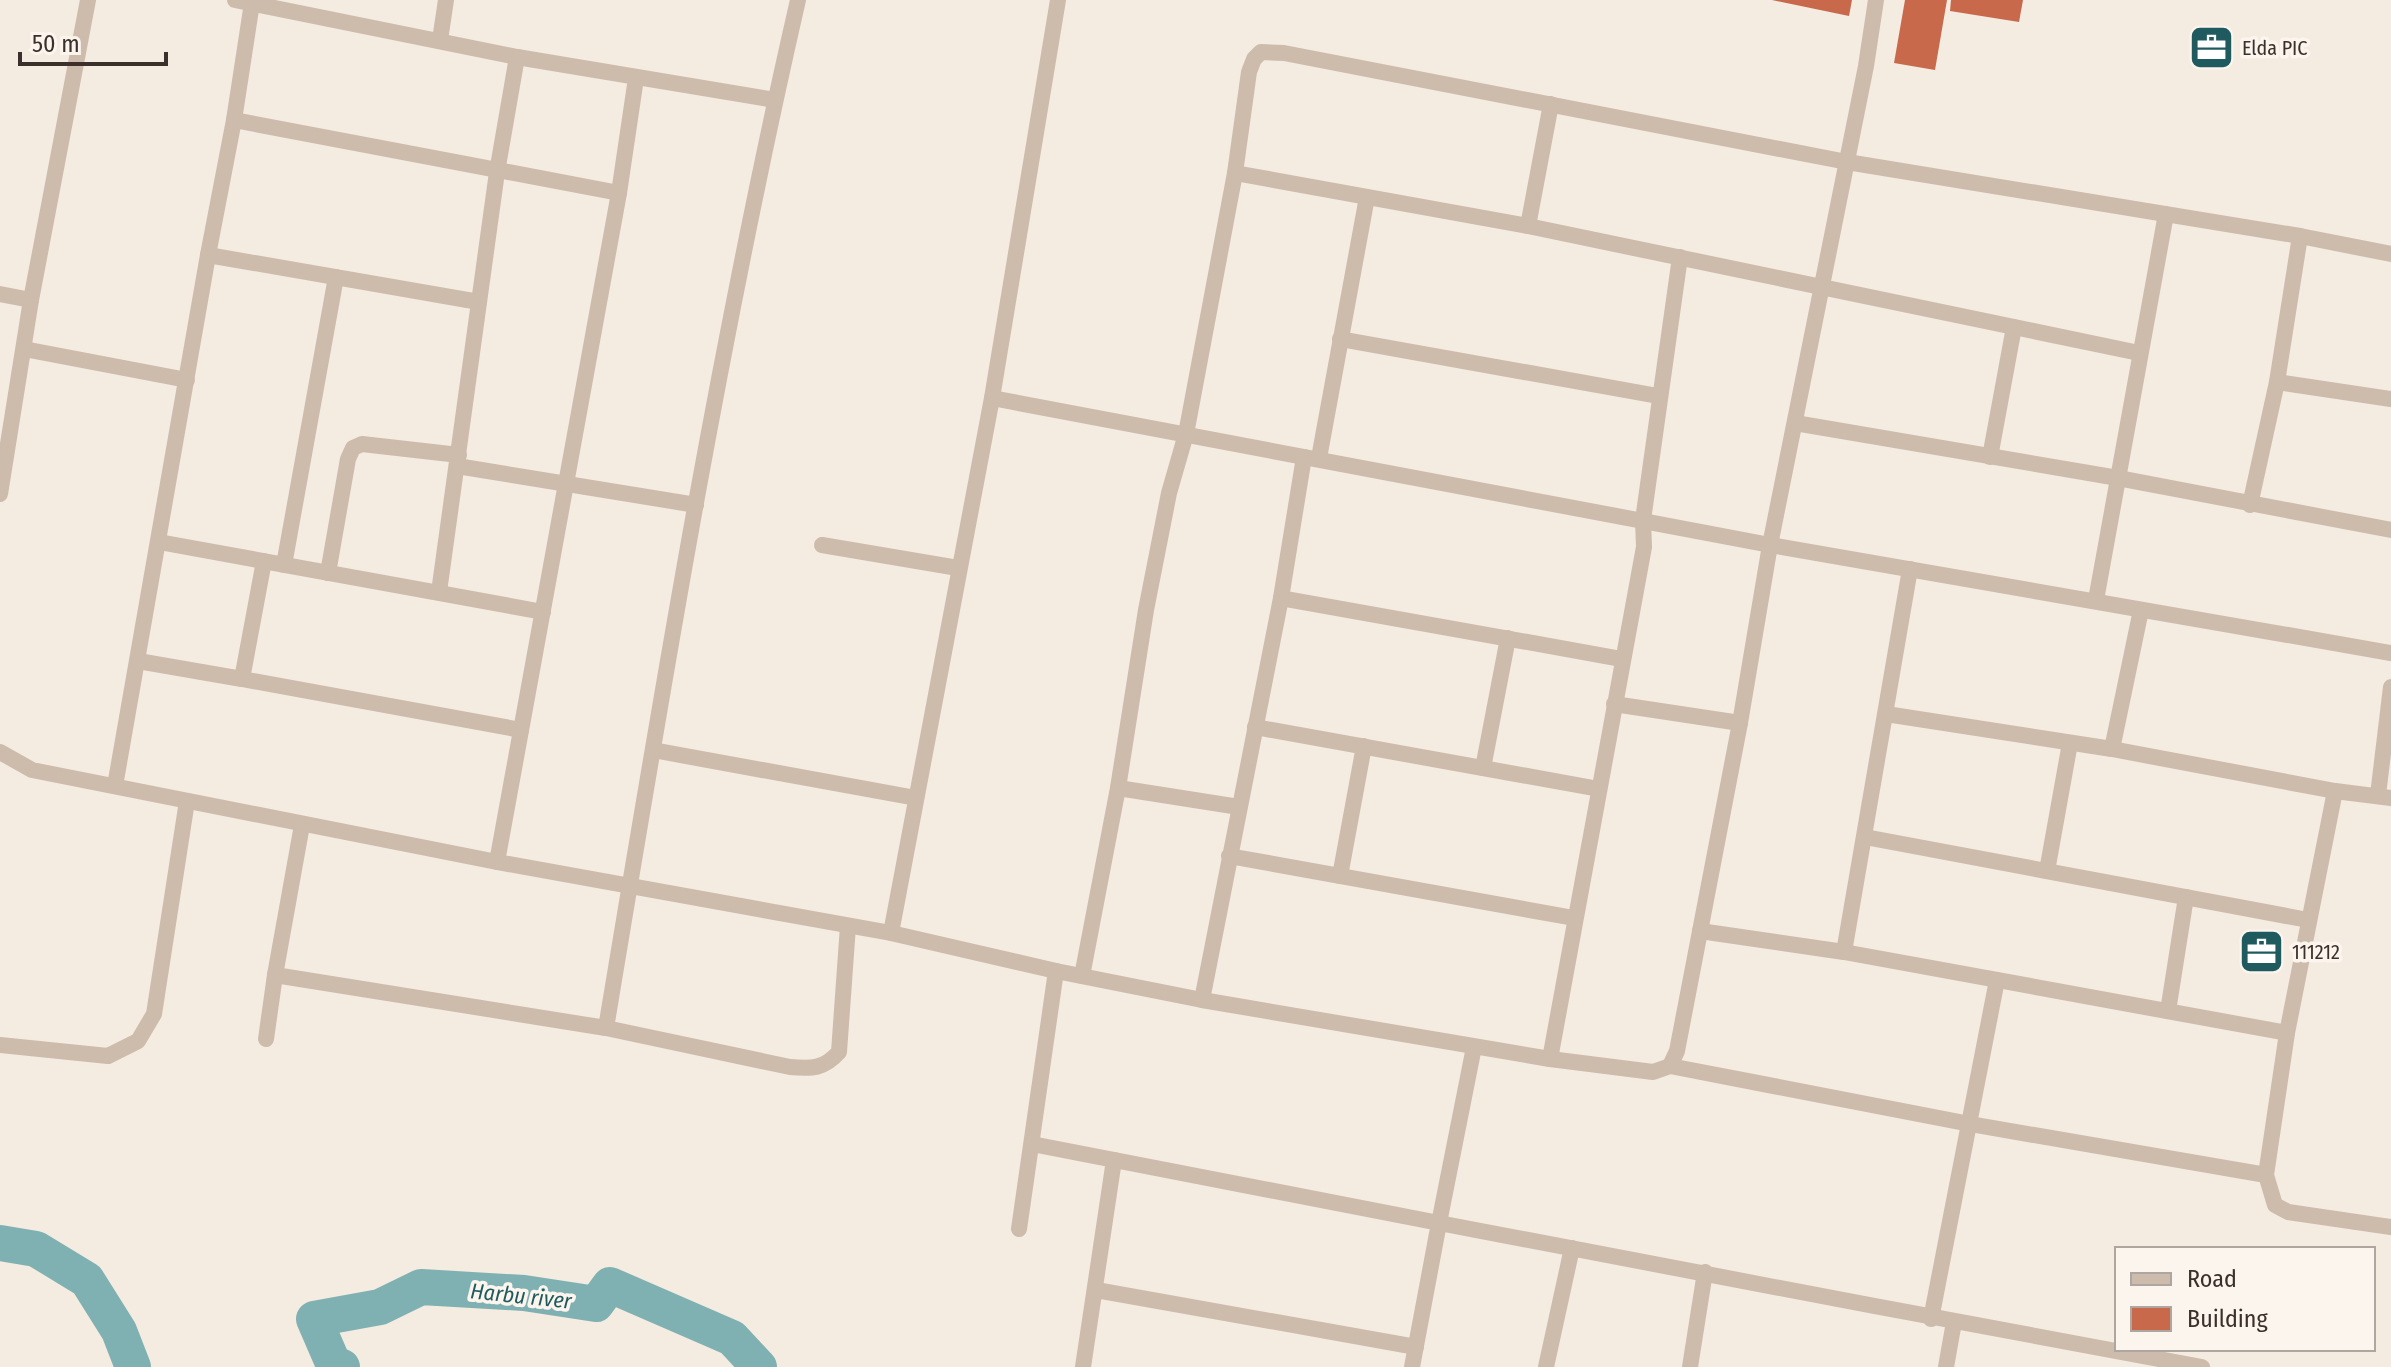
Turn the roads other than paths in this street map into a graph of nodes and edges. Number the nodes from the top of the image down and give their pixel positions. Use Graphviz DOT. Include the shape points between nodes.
graph roads {
  1 [pos="88,0"];
  2 [pos="446,0"];
  3 [pos="798,0"];
  4 [pos="1058,0"];
  5 [pos="1876,0"];
  6 [pos="243,2"];
  7 [pos="440,40"];
  8 [pos="517,57"];
  9 [pos="636,78"];
  10 [pos="775,100"];
  11 [pos="1551,104"];
  12 [pos="234,120"];
  13 [pos="1847,162"];
  14 [pos="497,172"];
  15 [pos="1235,173"];
  16 [pos="619,193"];
  17 [pos="1367,197"];
  18 [pos="2166,214"];
  19 [pos="1528,226"];
  20 [pos="2300,236"];
  21 [pos="2391,254"];
  22 [pos="208,255"];
  23 [pos="1680,257"];
  24 [pos="336,277"];
  25 [pos="1822,286"];
  26 [pos="0,294"];
  27 [pos="31,300"];
  28 [pos="479,302"];
  29 [pos="2014,327"];
  30 [pos="1340,339"];
  31 [pos="24,349"];
  32 [pos="2139,353"];
  33 [pos="187,380"];
  34 [pos="2277,382"];
  35 [pos="1658,396"];
  36 [pos="992,398"];
  37 [pos="2391,399"];
  38 [pos="1795,423"];
  39 [pos="1186,434"];
  40 [pos="1990,457"];
  41 [pos="1312,458"];
  42 [pos="458,460"];
  43 [pos="2118,478"];
  44 [pos="568,486"];
  45 [pos="0,494"];
  46 [pos="696,505"];
  47 [pos="2250,505"];
  48 [pos="1643,520"];
  49 [pos="2391,530"];
  50 [pos="159,542"];
  51 [pos="822,545"];
  52 [pos="1770,545"];
  53 [pos="264,561"];
  54 [pos="284,565"];
  55 [pos="958,568"];
  56 [pos="1910,569"];
  57 [pos="328,573"];
  58 [pos="439,592"];
  59 [pos="1281,598"];
  60 [pos="2096,600"];
  61 [pos="2141,610"];
  62 [pos="543,612"];
  63 [pos="1508,638"];
  64 [pos="2391,653"];
  65 [pos="1622,659"];
  66 [pos="138,661"];
  67 [pos="242,679"];
  68 [pos="2391,687"];
  69 [pos="1614,704"];
  70 [pos="1886,714"];
  71 [pos="1740,723"];
  72 [pos="1255,727"];
  73 [pos="521,730"];
  74 [pos="2070,743"];
  75 [pos="1364,746"];
  76 [pos="2112,749"];
  77 [pos="653,750"];
  78 [pos="0,752"];
  79 [pos="1483,768"];
  80 [pos="115,786"];
  81 [pos="1118,788"];
  82 [pos="1599,789"];
  83 [pos="2335,791"];
  84 [pos="2384,797"];
  85 [pos="916,798"];
  86 [pos="187,801"];
  87 [pos="1239,807"];
  88 [pos="302,825"];
  89 [pos="1865,837"];
  90 [pos="1229,856"];
  91 [pos="497,862"];
  92 [pos="2047,871"];
  93 [pos="1340,876"];
  94 [pos="630,886"];
  95 [pos="2186,897"];
  96 [pos="1574,918"];
  97 [pos="2308,920"];
  98 [pos="848,926"];
  99 [pos="1700,931"];
  100 [pos="891,933"];
  101 [pos="1844,952"];
  102 [pos="1056,971"];
  103 [pos="275,975"];
  104 [pos="1082,976"];
  105 [pos="1997,980"];
  106 [pos="1202,1000"];
  107 [pos="2168,1011"];
  108 [pos="606,1028"];
  109 [pos="2287,1033"];
  110 [pos="266,1039"];
  111 [pos="0,1045"];
  112 [pos="1474,1047"];
  113 [pos="1550,1059"];
  114 [pos="1670,1066"];
  115 [pos="1970,1124"];
  116 [pos="1032,1144"];
  117 [pos="1114,1160"];
  118 [pos="2266,1175"];
  119 [pos="1439,1223"];
  120 [pos="2391,1227"];
  121 [pos="1019,1229"];
  122 [pos="1572,1248"];
  123 [pos="1705,1272"];
  124 [pos="1096,1290"];
  125 [pos="1931,1319"];
  126 [pos="1954,1322"];
  127 [pos="1416,1347"];
  128 [pos="2125,1360"];
  129 [pos="1083,1367"];
  130 [pos="1412,1367"];
  131 [pos="1546,1367"];
  132 [pos="1690,1367"];
  133 [pos="1946,1367"];
  134 [pos="2202,1367"];
  1 -- 27 [label="street"];
  2 -- 7 [label="street"];
  3 -- 10 [label="street"];
  4 -- 36 [label="street"];
  5 -- 13 [label="street"];
  6 -- 7 [label="street"];
  6 -- 12 [label="street"];
  7 -- 8 [label="street"];
  8 -- 9 [label="street"];
  8 -- 14 [label="street"];
  9 -- 10 [label="street"];
  9 -- 16 [label="street"];
  10 -- 46 [label="street"];
  11 -- 13 [label="street"];
  11 -- 15 [label="street" via="1261,52 1249,72"];
  11 -- 19 [label="street"];
  12 -- 14 [label="street"];
  12 -- 22 [label="street"];
  13 -- 18 [label="street"];
  13 -- 25 [label="street"];
  14 -- 16 [label="street"];
  14 -- 28 [label="street"];
  15 -- 17 [label="street"];
  15 -- 39 [label="street"];
  16 -- 44 [label="street"];
  17 -- 19 [label="street"];
  17 -- 30 [label="street"];
  18 -- 20 [label="street"];
  18 -- 32 [label="street"];
  19 -- 23 [label="street"];
  20 -- 21 [label="street"];
  20 -- 34 [label="street"];
  22 -- 24 [label="street"];
  22 -- 33 [label="street"];
  23 -- 25 [label="street"];
  23 -- 35 [label="street"];
  24 -- 28 [label="street"];
  24 -- 54 [label="street"];
  25 -- 29 [label="street"];
  25 -- 38 [label="street"];
  26 -- 27 [label="street"];
  27 -- 31 [label="street"];
  28 -- 42 [label="street"];
  29 -- 32 [label="street"];
  29 -- 40 [label="street"];
  30 -- 35 [label="street"];
  30 -- 41 [label="street"];
  31 -- 33 [label="street"];
  31 -- 45 [label="street"];
  32 -- 43 [label="street"];
  33 -- 50 [label="street"];
  34 -- 37 [label="street"];
  34 -- 47 [label="street"];
  35 -- 48 [label="street"];
  36 -- 39 [label="street"];
  36 -- 55 [label="street"];
  38 -- 40 [label="street"];
  38 -- 52 [label="street"];
  39 -- 41 [label="street"];
  39 -- 81 [label="street" via="1146,610"];
  40 -- 43 [label="street"];
  41 -- 48 [label="street"];
  41 -- 59 [label="street"];
  42 -- 44 [label="street"];
  42 -- 57 [label="street" via="362,444 353,448"];
  42 -- 58 [label="street"];
  43 -- 47 [label="street"];
  43 -- 60 [label="street"];
  44 -- 46 [label="street"];
  44 -- 62 [label="street"];
  46 -- 77 [label="street"];
  47 -- 49 [label="street"];
  48 -- 52 [label="street"];
  48 -- 65 [label="street" via="1644,547"];
  50 -- 53 [label="street"];
  50 -- 66 [label="street"];
  51 -- 55 [label="street"];
  52 -- 56 [label="street"];
  52 -- 71 [label="street"];
  53 -- 54 [label="street"];
  53 -- 67 [label="street"];
  54 -- 57 [label="street"];
  55 -- 85 [label="street"];
  56 -- 60 [label="street"];
  56 -- 70 [label="street"];
  57 -- 58 [label="street"];
  58 -- 62 [label="street"];
  59 -- 63 [label="street"];
  59 -- 72 [label="street"];
  60 -- 61 [label="street"];
  61 -- 64 [label="street"];
  61 -- 76 [label="street"];
  62 -- 73 [label="street"];
  63 -- 65 [label="street"];
  63 -- 79 [label="street"];
  65 -- 69 [label="street"];
  66 -- 67 [label="street"];
  66 -- 80 [label="street"];
  67 -- 73 [label="street"];
  68 -- 84 [label="street"];
  69 -- 71 [label="street"];
  69 -- 82 [label="street"];
  70 -- 74 [label="street"];
  70 -- 89 [label="street"];
  71 -- 99 [label="street"];
  72 -- 75 [label="street"];
  72 -- 87 [label="street"];
  73 -- 91 [label="street"];
  74 -- 76 [label="street"];
  74 -- 92 [label="street"];
  75 -- 79 [label="street"];
  75 -- 93 [label="street"];
  76 -- 83 [label="street"];
  77 -- 85 [label="street"];
  77 -- 94 [label="street"];
  78 -- 80 [label="street" via="32,770"];
  79 -- 82 [label="street"];
  80 -- 86 [label="street"];
  81 -- 87 [label="street"];
  81 -- 104 [label="street"];
  82 -- 96 [label="street"];
  83 -- 84 [label="street"];
  83 -- 97 [label="street"];
  85 -- 100 [label="street"];
  86 -- 88 [label="street"];
  86 -- 111 [label="street" via="154,1014 138,1041 108,1056"];
  87 -- 90 [label="street"];
  88 -- 91 [label="street"];
  88 -- 103 [label="street"];
  89 -- 92 [label="street"];
  89 -- 101 [label="street"];
  90 -- 93 [label="street"];
  90 -- 106 [label="street"];
  91 -- 94 [label="street"];
  92 -- 95 [label="street"];
  93 -- 96 [label="street"];
  94 -- 98 [label="street"];
  94 -- 108 [label="street"];
  95 -- 97 [label="street"];
  95 -- 107 [label="street"];
  96 -- 113 [label="street"];
  97 -- 109 [label="street"];
  98 -- 100 [label="street"];
  98 -- 108 [label="street" via="839,1052 828,1065 790,1067"];
  99 -- 101 [label="street"];
  99 -- 114 [label="street"];
  100 -- 102 [label="street"];
  101 -- 105 [label="street"];
  102 -- 104 [label="street"];
  102 -- 116 [label="street"];
  103 -- 108 [label="street"];
  103 -- 110 [label="street"];
  104 -- 106 [label="street"];
  105 -- 107 [label="street"];
  105 -- 115 [label="street"];
  106 -- 112 [label="street"];
  107 -- 109 [label="street"];
  109 -- 118 [label="street"];
  112 -- 113 [label="street"];
  112 -- 119 [label="street"];
  113 -- 114 [label="street" via="1653,1072"];
  114 -- 115 [label="street"];
  115 -- 118 [label="street"];
  115 -- 125 [label="street"];
  116 -- 117 [label="street"];
  116 -- 121 [label="street"];
  117 -- 119 [label="street"];
  117 -- 124 [label="street"];
  118 -- 120 [label="street" via="2275,1205 2288,1212"];
  119 -- 122 [label="street"];
  119 -- 127 [label="street"];
  122 -- 123 [label="street"];
  122 -- 131 [label="street"];
  123 -- 125 [label="street"];
  123 -- 132 [label="street"];
  124 -- 127 [label="street"];
  124 -- 129 [label="street"];
  125 -- 126 [label="street"];
  126 -- 128 [label="street"];
  126 -- 133 [label="street"];
  127 -- 130 [label="street"];
  128 -- 134 [label="street"];
}
